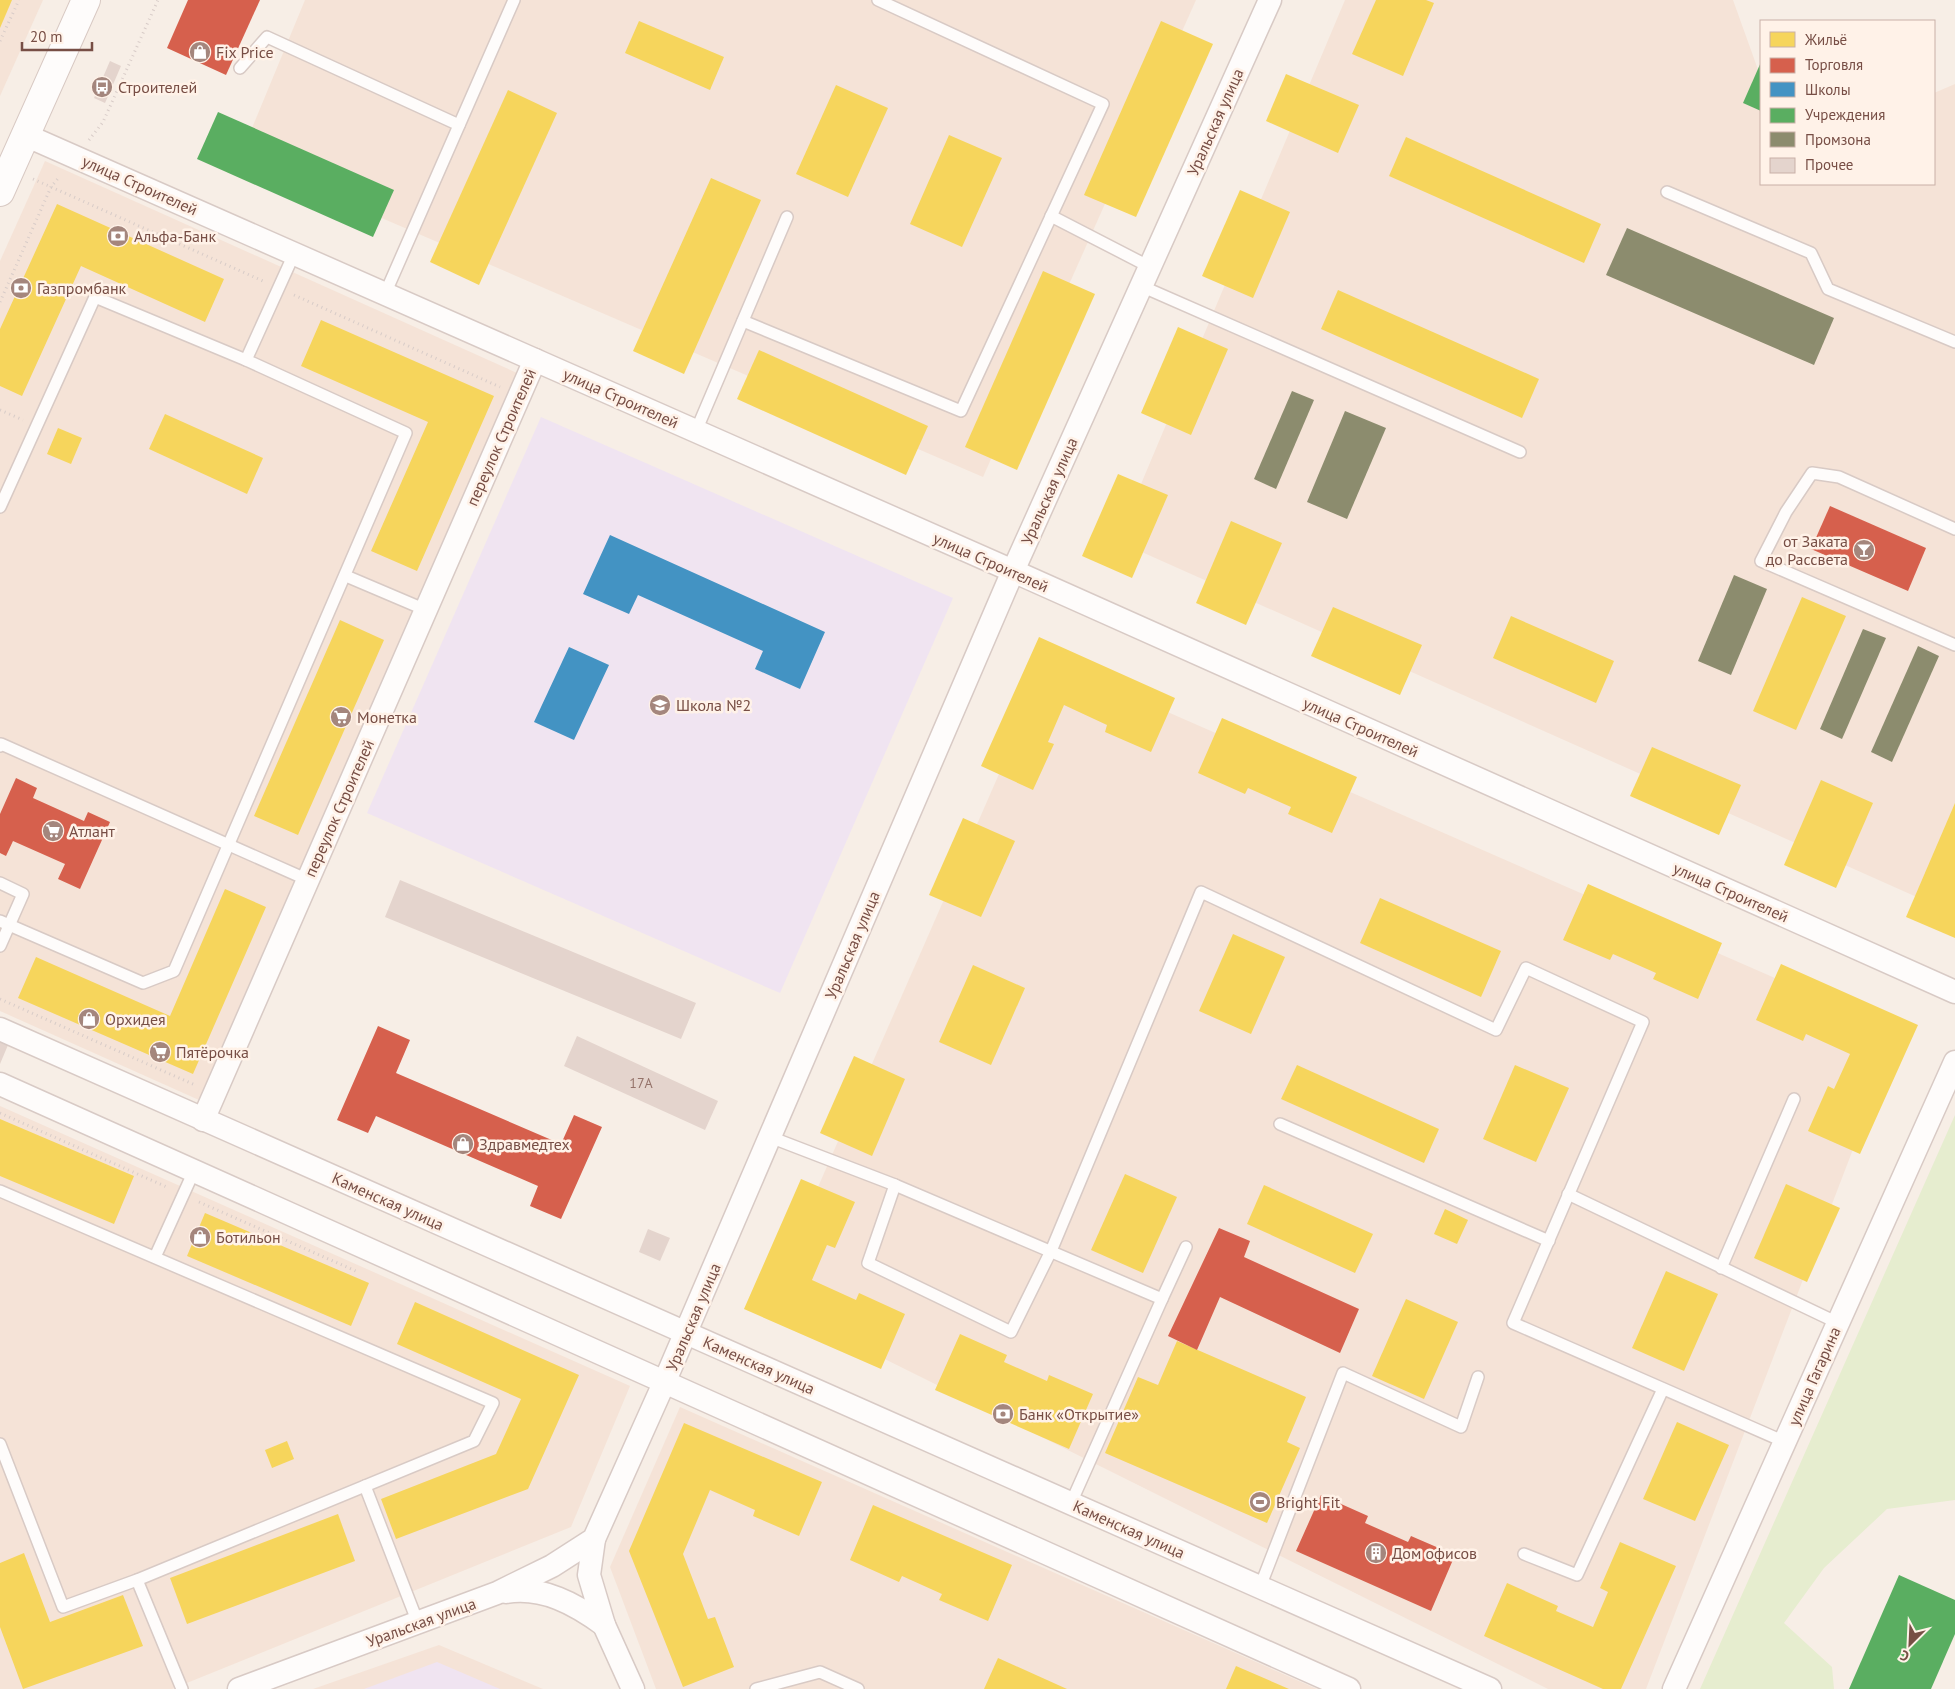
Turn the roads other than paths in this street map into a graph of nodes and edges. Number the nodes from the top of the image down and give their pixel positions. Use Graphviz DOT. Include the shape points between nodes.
graph roads {
  1 [pos="86,0"];
  2 [pos="514,0"];
  3 [pos="878,0"];
  4 [pos="1270,0"];
  5 [pos="240,68"];
  6 [pos="460,125"];
  7 [pos="25,135"];
  8 [pos="0,192"];
  9 [pos="1667,192"];
  10 [pos="1051,216"];
  11 [pos="787,217"];
  12 [pos="294,254"];
  13 [pos="1146,277"];
  14 [pos="385,294"];
  15 [pos="743,321"];
  16 [pos="1955,342"];
  17 [pos="246,360"];
  18 [pos="535,360"];
  19 [pos="696,431"];
  20 [pos="1520,452"];
  21 [pos="0,507"];
  22 [pos="1955,529"];
  23 [pos="1013,571"];
  24 [pos="346,576"];
  25 [pos="426,610"];
  26 [pos="1955,645"];
  27 [pos="0,746"];
  28 [pos="229,845"];
  29 [pos="308,880"];
  30 [pos="0,883"];
  31 [pos="5,923"];
  32 [pos="0,946"];
  33 [pos="1955,992"];
  34 [pos="0,1029"];
  35 [pos="1955,1062"];
  36 [pos="0,1084"];
  37 [pos="1794,1099"];
  38 [pos="204,1120"];
  39 [pos="1280,1124"];
  40 [pos="770,1137"];
  41 [pos="194,1171"];
  42 [pos="895,1185"];
  43 [pos="0,1191"];
  44 [pos="1568,1194"];
  45 [pos="1549,1241"];
  46 [pos="1186,1247"];
  47 [pos="1051,1251"];
  48 [pos="155,1257"];
  49 [pos="1721,1268"];
  50 [pos="1162,1299"];
  51 [pos="1838,1323"];
  52 [pos="686,1332"];
  53 [pos="1478,1377"];
  54 [pos="664,1383"];
  55 [pos="1663,1389"];
  56 [pos="1785,1442"];
  57 [pos="0,1444"];
  58 [pos="365,1486"];
  59 [pos="1071,1503"];
  60 [pos="594,1539"];
  61 [pos="1524,1554"];
  62 [pos="137,1580"];
  63 [pos="1260,1587"];
  64 [pos="497,1594"];
  65 [pos="418,1623"];
  66 [pos="604,1625"];
  67 [pos="182,1689"];
  68 [pos="239,1689"];
  69 [pos="633,1689"];
  70 [pos="756,1689"];
  71 [pos="858,1689"];
  72 [pos="1350,1689"];
  73 [pos="1490,1689"];
  74 [pos="1674,1689"];
  1 -- 7 [label="main road"];
  2 -- 6 [label="lane"];
  3 -- 10 [label="lane" via="1103,104"];
  4 -- 13 [label="street, Уральская улица"];
  5 -- 6 [label="lane" via="267,37"];
  6 -- 14 [label="lane"];
  7 -- 8 [label="main road"];
  7 -- 12 [label="street, улица Строителей"];
  9 -- 16 [label="lane" via="1811,252 1828,289"];
  10 -- 13 [label="lane"];
  10 -- 15 [label="lane" via="961,411"];
  11 -- 15 [label="lane"];
  12 -- 14 [label="street, улица Строителей"];
  12 -- 17 [label="lane"];
  13 -- 20 [label="lane"];
  13 -- 23 [label="street, Уральская улица"];
  14 -- 18 [label="street, улица Строителей"];
  15 -- 19 [label="lane"];
  17 -- 21 [label="lane" via="95,297"];
  17 -- 24 [label="lane" via="406,433"];
  18 -- 19 [label="street, улица Строителей"];
  18 -- 25 [label="street, переулок Строителей"];
  19 -- 23 [label="street, улица Строителей"];
  22 -- 26 [label="lane" via="1839,477 1812,473 1786,512 1761,561"];
  23 -- 33 [label="street, улица Строителей"];
  23 -- 40 [label="street, Уральская улица"];
  24 -- 25 [label="lane"];
  24 -- 28 [label="lane"];
  25 -- 29 [label="street, переулок Строителей"];
  27 -- 28 [label="lane"];
  28 -- 29 [label="lane"];
  28 -- 31 [label="lane" via="174,971 143,983"];
  29 -- 38 [label="street, переулок Строителей"];
  30 -- 31 [label="lane" via="23,894"];
  31 -- 32 [label="lane"];
  34 -- 38 [label="street, Каменская улица"];
  35 -- 51 [label="street, улица Гагарина"];
  36 -- 41 [label="street"];
  37 -- 49 [label="lane"];
  38 -- 52 [label="street, Каменская улица"];
  39 -- 45 [label="lane"];
  40 -- 42 [label="lane"];
  40 -- 52 [label="street, Уральская улица"];
  41 -- 48 [label="lane"];
  41 -- 54 [label="street"];
  42 -- 47 [label="lane"];
  42 -- 47 [label="lane" via="868,1263 1011,1332"];
  43 -- 48 [label="lane"];
  44 -- 45 [label="lane"];
  44 -- 47 [label="lane" via="1643,1022 1526,968 1496,1030 1201,892"];
  44 -- 49 [label="lane"];
  45 -- 55 [label="lane" via="1513,1323"];
  46 -- 50 [label="lane"];
  47 -- 50 [label="lane"];
  48 -- 58 [label="lane" via="494,1403 474,1441"];
  49 -- 51 [label="lane"];
  50 -- 59 [label="lane"];
  51 -- 56 [label="street, улица Гагарина"];
  52 -- 54 [label="street, Уральская улица"];
  52 -- 59 [label="street, Каменская улица"];
  53 -- 63 [label="lane" via="1462,1427 1343,1373"];
  54 -- 60 [label="street, Уральская улица"];
  54 -- 72 [label="street"];
  55 -- 56 [label="lane"];
  55 -- 61 [label="lane" via="1578,1575"];
  56 -- 74 [label="street, улица Гагарина"];
  57 -- 62 [label="lane" via="63,1607"];
  58 -- 62 [label="lane"];
  58 -- 65 [label="lane"];
  59 -- 63 [label="street, Каменская улица"];
  60 -- 64 [label="street, Уральская улица" via="552,1566"];
  60 -- 66 [label="street" via="589,1575"];
  62 -- 67 [label="lane"];
  63 -- 73 [label="street, Каменская улица"];
  64 -- 65 [label="street, Уральская улица"];
  64 -- 66 [label="street" via="517,1590 547,1594 582,1609"];
  65 -- 68 [label="street, Уральская улица"];
  66 -- 69 [label="street"];
  70 -- 71 [label="lane" via="820,1672"];
}
